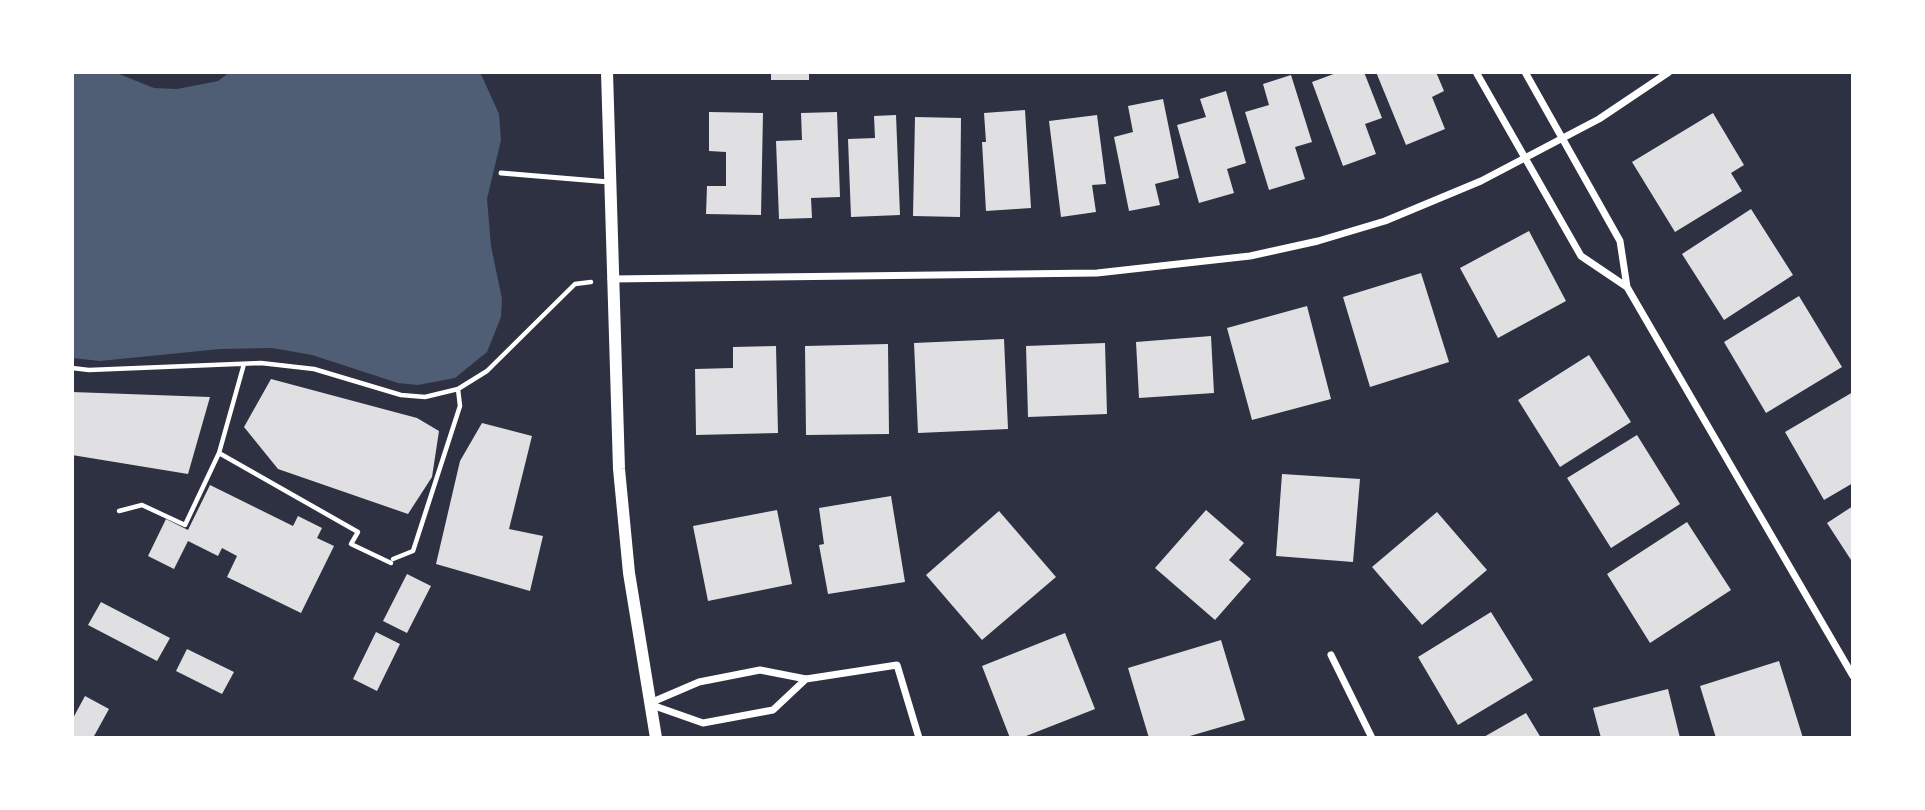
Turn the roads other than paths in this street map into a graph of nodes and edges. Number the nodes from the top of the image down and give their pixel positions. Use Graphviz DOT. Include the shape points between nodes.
graph roads {
  1 [pos="607,72"];
  2 [pos="1476,72"];
  3 [pos="1525,72"];
  4 [pos="1669,72"];
  5 [pos="1562,139"];
  6 [pos="1527,158"];
  7 [pos="500,173"];
  8 [pos="609,182"];
  9 [pos="611,279"];
  10 [pos="1627,287"];
  11 [pos="1331,655"];
  12 [pos="1853,676"];
  13 [pos="806,679"];
  14 [pos="648,704"];
  15 [pos="656,738"];
  16 [pos="919,738"];
  17 [pos="1372,738"];
  1 -- 8 [label="street"];
  2 -- 6 [label="street"];
  3 -- 5 [label="street"];
  4 -- 5 [label="street"];
  5 -- 6 [label="street"];
  5 -- 10 [label="street" via="1620,242"];
  6 -- 9 [label="street" via="1385,221 1273,251 1172,267 1097,273"];
  6 -- 10 [label="street" via="1581,256"];
  7 -- 8 [label="lane"];
  8 -- 9 [label="street"];
  9 -- 14 [label="street" via="619,470"];
  10 -- 12 [label="street"];
  11 -- 17 [label="street"];
  13 -- 14 [label="street" via="760,670 699,682"];
  13 -- 14 [label="street" via="773,710 703,723"];
  13 -- 16 [label="street" via="897,665"];
  14 -- 15 [label="street"];
}
